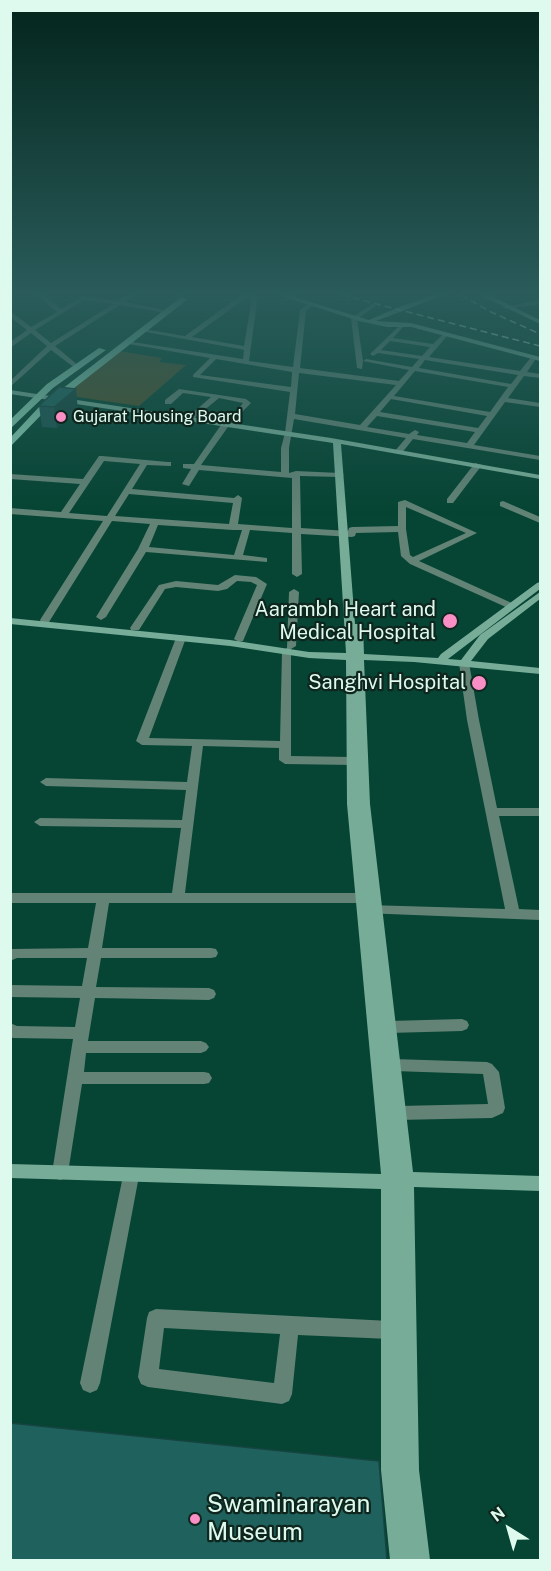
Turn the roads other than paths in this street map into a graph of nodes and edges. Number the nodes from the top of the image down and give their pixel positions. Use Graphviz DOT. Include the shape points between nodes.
graph roads {
  1 [pos="28,368"];
  2 [pos="75,368"];
  3 [pos="94,368"];
  4 [pos="203,368"];
  5 [pos="250,368"];
  6 [pos="286,368"];
  7 [pos="360,368"];
  8 [pos="403,368"];
  9 [pos="491,368"];
  10 [pos="527,368"];
  11 [pos="296,370"];
  12 [pos="413,370"];
  13 [pos="522,373"];
  14 [pos="352,375"];
  15 [pos="540,376"];
  16 [pos="238,382"];
  17 [pos="401,382"];
  18 [pos="10,385"];
  19 [pos="513,386"];
  20 [pos="294,390"];
  21 [pos="10,392"];
  22 [pos="40,396"];
  23 [pos="217,396"];
  24 [pos="388,397"];
  25 [pos="55,399"];
  26 [pos="503,399"];
  27 [pos="168,402"];
  28 [pos="437,405"];
  29 [pos="540,405"];
  30 [pos="239,413"];
  31 [pos="375,413"];
  32 [pos="492,415"];
  33 [pos="291,416"];
  34 [pos="191,419"];
  35 [pos="423,421"];
  36 [pos="226,424"];
  37 [pos="10,426"];
  38 [pos="362,428"];
  39 [pos="480,431"];
  40 [pos="289,433"];
  41 [pos="412,436"];
  42 [pos="341,442"];
  43 [pos="10,444"];
  44 [pos="469,446"];
  45 [pos="107,449"];
  46 [pos="398,452"];
  47 [pos="102,458"];
  48 [pos="540,458"];
  49 [pos="145,462"];
  50 [pos="168,464"];
  51 [pos="478,465"];
  52 [pos="186,466"];
  53 [pos="196,467"];
  54 [pos="252,472"];
  55 [pos="285,475"];
  56 [pos="340,475"];
  57 [pos="10,476"];
  58 [pos="296,476"];
  59 [pos="540,477"];
  60 [pos="247,481"];
  61 [pos="87,482"];
  62 [pos="186,484"];
  63 [pos="126,491"];
  64 [pos="450,501"];
  65 [pos="503,504"];
  66 [pos="10,511"];
  67 [pos="63,515"];
  68 [pos="109,518"];
  69 [pos="540,520"];
  70 [pos="155,522"];
  71 [pos="232,527"];
  72 [pos="402,530"];
  73 [pos="246,531"];
  74 [pos="298,531"];
  75 [pos="350,532"];
  76 [pos="143,549"];
  77 [pos="238,557"];
  78 [pos="264,560"];
  79 [pos="412,561"];
  80 [pos="297,574"];
  81 [pos="540,585"];
  82 [pos="294,592"];
  83 [pos="540,595"];
  84 [pos="511,606"];
  85 [pos="10,615"];
  86 [pos="101,617"];
  87 [pos="45,620"];
  88 [pos="10,621"];
  89 [pos="135,628"];
  90 [pos="181,638"];
  91 [pos="239,639"];
  92 [pos="289,649"];
  93 [pos="355,654"];
  94 [pos="444,659"];
  95 [pos="465,661"];
  96 [pos="540,666"];
  97 [pos="540,671"];
  98 [pos="198,744"];
  99 [pos="286,745"];
  100 [pos="352,761"];
  101 [pos="46,782"];
  102 [pos="193,786"];
  103 [pos="540,812"];
  104 [pos="493,813"];
  105 [pos="40,822"];
  106 [pos="188,824"];
  107 [pos="10,898"];
  108 [pos="103,898"];
  109 [pos="178,899"];
  110 [pos="369,904"];
  111 [pos="513,914"];
  112 [pos="540,915"];
  113 [pos="93,952"];
  114 [pos="211,953"];
  115 [pos="10,956"];
  116 [pos="10,991"];
  117 [pos="87,993"];
  118 [pos="209,994"];
  119 [pos="462,1025"];
  120 [pos="389,1027"];
  121 [pos="10,1029"];
  122 [pos="80,1040"];
  123 [pos="201,1047"];
  124 [pos="393,1065"];
  125 [pos="74,1078"];
  126 [pos="204,1078"];
  127 [pos="398,1113"];
  128 [pos="10,1171"];
  129 [pos="60,1173"];
  130 [pos="130,1176"];
  131 [pos="397,1181"];
  132 [pos="540,1183"];
  133 [pos="290,1325"];
  134 [pos="390,1330"];
  135 [pos="90,1383"];
  136 [pos="401,1560"];
  137 [pos="420,1560"];
  1 -- 18 [label="street"];
  2 -- 22 [label="main road"];
  3 -- 25 [label="main road"];
  4 -- 16 [label="street" via="195,376"];
  5 -- 16 [label="street"];
  6 -- 11 [label="street"];
  7 -- 14 [label="street"];
  8 -- 12 [label="street"];
  9 -- 13 [label="street"];
  10 -- 13 [label="street"];
  11 -- 14 [label="street"];
  11 -- 20 [label="street"];
  12 -- 17 [label="street"];
  12 -- 19 [label="street"];
  13 -- 15 [label="street"];
  13 -- 19 [label="street"];
  14 -- 17 [label="street"];
  16 -- 20 [label="street"];
  17 -- 24 [label="street"];
  19 -- 26 [label="street"];
  20 -- 33 [label="street"];
  21 -- 22 [label="street"];
  22 -- 25 [label="street"];
  22 -- 37 [label="main road"];
  23 -- 27 [label="street" via="182,391"];
  23 -- 30 [label="street" via="247,403"];
  23 -- 34 [label="street"];
  24 -- 28 [label="street"];
  24 -- 31 [label="street"];
  25 -- 34 [label="street"];
  25 -- 43 [label="main road"];
  26 -- 29 [label="street"];
  26 -- 32 [label="street"];
  28 -- 32 [label="street"];
  28 -- 35 [label="street"];
  31 -- 35 [label="street"];
  31 -- 38 [label="street"];
  32 -- 39 [label="street"];
  33 -- 38 [label="street"];
  33 -- 40 [label="street"];
  34 -- 36 [label="street"];
  35 -- 39 [label="street"];
  35 -- 41 [label="street"];
  36 -- 40 [label="street"];
  36 -- 53 [label="street"];
  38 -- 41 [label="street"];
  39 -- 44 [label="street"];
  40 -- 42 [label="street"];
  40 -- 55 [label="street"];
  41 -- 44 [label="street"];
  41 -- 46 [label="street"];
  42 -- 46 [label="street"];
  42 -- 56 [label="street"];
  42 -- 75 [label="street"];
  44 -- 48 [label="street"];
  45 -- 47 [label="street"];
  46 -- 51 [label="street"];
  47 -- 49 [label="street"];
  47 -- 61 [label="street"];
  49 -- 50 [label="street"];
  49 -- 63 [label="street"];
  51 -- 59 [label="street"];
  51 -- 64 [label="street"];
  52 -- 53 [label="street"];
  53 -- 54 [label="street"];
  53 -- 62 [label="street"];
  54 -- 55 [label="street"];
  54 -- 60 [label="street"];
  55 -- 58 [label="street"];
  56 -- 58 [label="street"];
  56 -- 75 [label="street"];
  57 -- 61 [label="street"];
  58 -- 74 [label="street"];
  61 -- 67 [label="street"];
  63 -- 68 [label="street"];
  63 -- 71 [label="street" via="237,500"];
  65 -- 69 [label="street"];
  66 -- 67 [label="street"];
  67 -- 68 [label="street"];
  68 -- 70 [label="street"];
  68 -- 87 [label="street"];
  70 -- 71 [label="street"];
  70 -- 76 [label="street"];
  71 -- 74 [label="street"];
  72 -- 75 [label="street"];
  72 -- 79 [label="street" via="406,556"];
  72 -- 79 [label="street" via="402,502 473,533"];
  73 -- 77 [label="street"];
  74 -- 75 [label="street"];
  74 -- 80 [label="street"];
  75 -- 93 [label="street"];
  76 -- 77 [label="street"];
  76 -- 86 [label="street"];
  77 -- 78 [label="street"];
  79 -- 84 [label="street"];
  81 -- 84 [label="street"];
  82 -- 92 [label="street"];
  83 -- 95 [label="street" via="484,637"];
  84 -- 94 [label="street"];
  85 -- 87 [label="street"];
  87 -- 89 [label="street"];
  88 -- 90 [label="street"];
  89 -- 91 [label="street"];
  89 -- 91 [label="street" via="162,587 176,584 218,588 235,578 253,579 262,584"];
  90 -- 92 [label="street"];
  90 -- 98 [label="street" via="142,741"];
  91 -- 92 [label="street"];
  92 -- 93 [label="street"];
  92 -- 99 [label="street"];
  93 -- 94 [label="street"];
  93 -- 100 [label="street"];
  93 -- 110 [label="street"];
  94 -- 95 [label="street"];
  95 -- 96 [label="street"];
  95 -- 97 [label="street"];
  95 -- 104 [label="street" via="472,720"];
  98 -- 99 [label="street"];
  98 -- 102 [label="street"];
  99 -- 100 [label="street" via="285,760"];
  100 -- 110 [label="street" via="353,804"];
  101 -- 102 [label="street"];
  102 -- 106 [label="street"];
  103 -- 104 [label="street"];
  104 -- 111 [label="street"];
  105 -- 106 [label="street"];
  106 -- 109 [label="street"];
  107 -- 108 [label="street"];
  108 -- 109 [label="street"];
  108 -- 113 [label="street"];
  109 -- 110 [label="street"];
  110 -- 111 [label="street"];
  110 -- 120 [label="street"];
  110 -- 131 [label="street"];
  111 -- 112 [label="street"];
  113 -- 114 [label="street"];
  113 -- 115 [label="street"];
  113 -- 117 [label="street"];
  116 -- 117 [label="street"];
  117 -- 118 [label="street"];
  117 -- 122 [label="street"];
  119 -- 120 [label="street"];
  120 -- 124 [label="street"];
  121 -- 122 [label="street"];
  122 -- 123 [label="street"];
  122 -- 125 [label="street"];
  124 -- 127 [label="street"];
  124 -- 127 [label="street" via="487,1068 497,1107 480,1112"];
  125 -- 126 [label="street"];
  125 -- 129 [label="street"];
  127 -- 131 [label="street"];
  128 -- 129 [label="street"];
  129 -- 130 [label="street"];
  130 -- 131 [label="street"];
  130 -- 135 [label="street"];
  131 -- 132 [label="street"];
  131 -- 134 [label="street"];
  131 -- 137 [label="street" via="409,1470"];
  133 -- 133 [label="street" via="156,1318 148,1377 282,1394"];
  133 -- 134 [label="street"];
  134 -- 136 [label="street" via="391,1470"];
}
